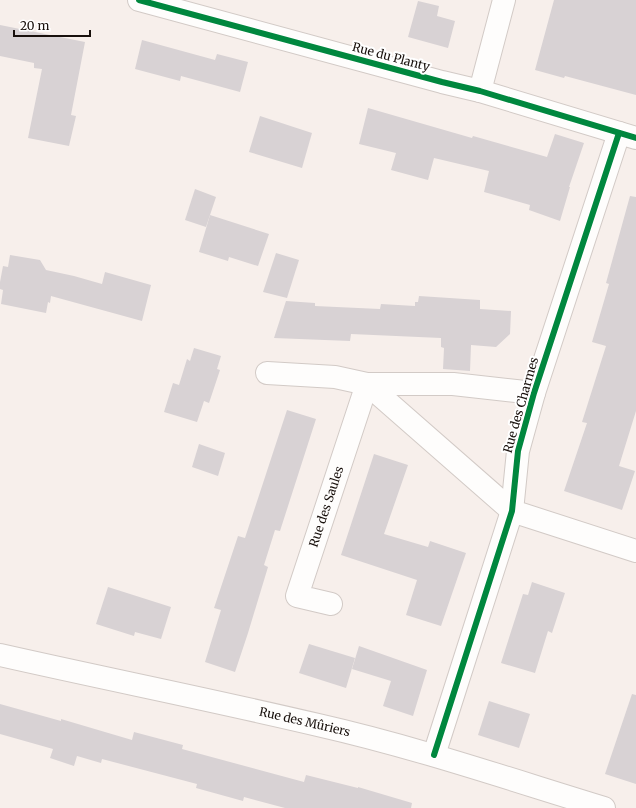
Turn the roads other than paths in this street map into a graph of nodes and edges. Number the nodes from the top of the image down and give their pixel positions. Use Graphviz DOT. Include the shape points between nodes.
graph roads {
  1 [pos="139,0"];
  2 [pos="504,0"];
  3 [pos="480,90"];
  4 [pos="628,135"];
  5 [pos="267,373"];
  6 [pos="367,384"];
  7 [pos="534,393"];
  8 [pos="512,511"];
  9 [pos="636,550"];
  10 [pos="331,604"];
  11 [pos="0,655"];
  12 [pos="434,755"];
  13 [pos="604,808"];
  1 -- 3 [label="street, Rue du Planty"];
  2 -- 3 [label="street"];
  3 -- 4 [label="street, Rue du Planty"];
  4 -- 7 [label="street, Rue des Charmes"];
  5 -- 6 [label="street" via="335,377"];
  6 -- 7 [label="street" via="453,384"];
  6 -- 8 [label="street"];
  6 -- 10 [label="street, Rue des Saules" via="297,596"];
  7 -- 8 [label="street, Rue des Charmes" via="518,451"];
  8 -- 9 [label="street"];
  8 -- 12 [label="street, Rue des Charmes"];
  11 -- 12 [label="street, Rue des Mûriers" via="319,725"];
  12 -- 13 [label="street, Rue des Mûriers"];
}
